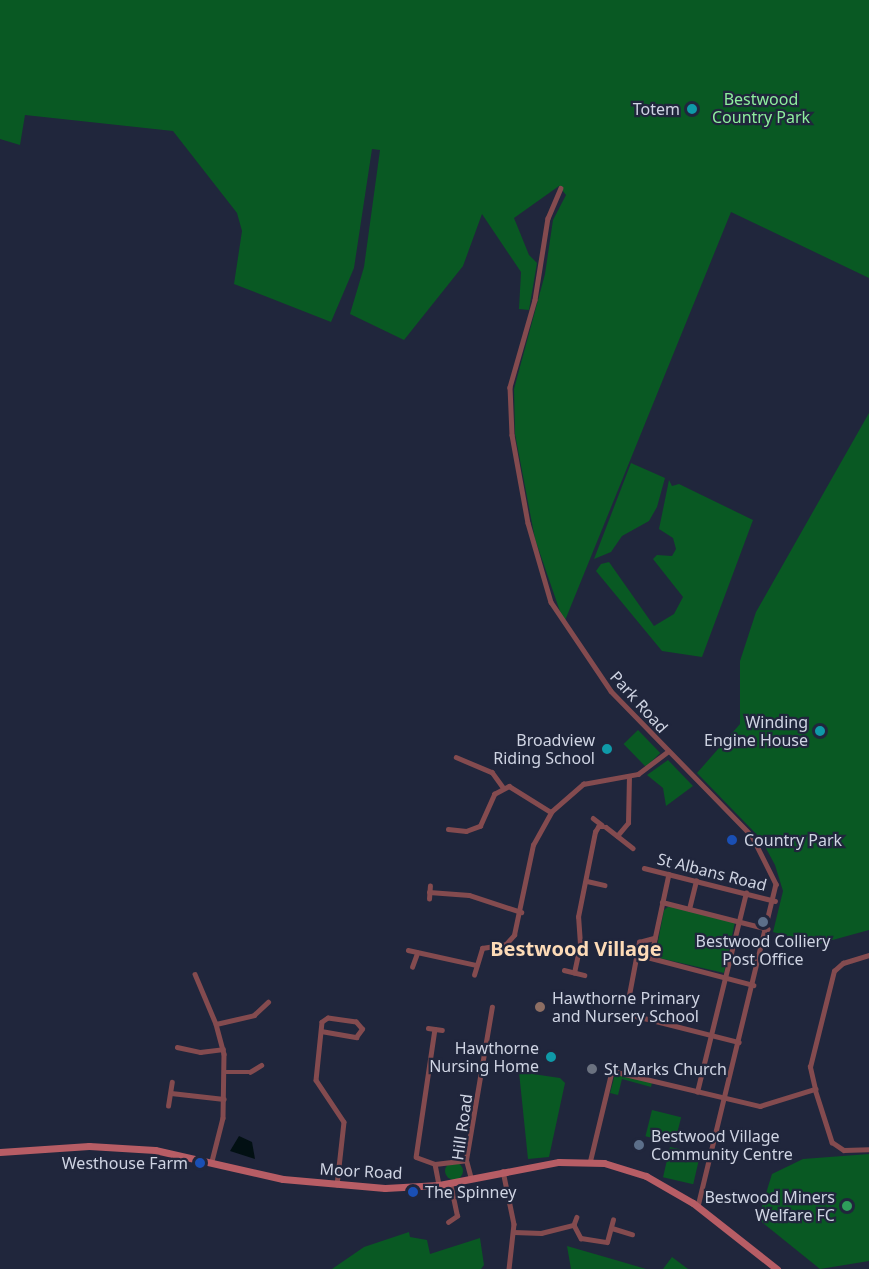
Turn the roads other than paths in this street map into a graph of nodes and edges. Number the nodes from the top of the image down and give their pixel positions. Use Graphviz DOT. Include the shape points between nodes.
graph roads {
  1 [pos="561,188"];
  2 [pos="668,751"];
  3 [pos="456,757"];
  4 [pos="629,777"];
  5 [pos="503,787"];
  6 [pos="630,797"];
  7 [pos="637,797"];
  8 [pos="551,812"];
  9 [pos="592,818"];
  10 [pos="602,825"];
  11 [pos="448,829"];
  12 [pos="455,830"];
  13 [pos="617,836"];
  14 [pos="454,837"];
  15 [pos="633,848"];
  16 [pos="644,868"];
  17 [pos="669,874"];
  18 [pos="696,881"];
  19 [pos="587,882"];
  20 [pos="605,885"];
  21 [pos="430,886"];
  22 [pos="429,892"];
  23 [pos="746,893"];
  24 [pos="429,899"];
  25 [pos="775,900"];
  26 [pos="662,902"];
  27 [pos="689,909"];
  28 [pos="521,912"];
  29 [pos="739,921"];
  30 [pos="768,929"];
  31 [pos="654,938"];
  32 [pos="408,950"];
  33 [pos="417,953"];
  34 [pos="869,955"];
  35 [pos="476,965"];
  36 [pos="412,967"];
  37 [pos="564,970"];
  38 [pos="574,973"];
  39 [pos="195,974"];
  40 [pos="474,975"];
  41 [pos="584,975"];
  42 [pos="725,978"];
  43 [pos="625,982"];
  44 [pos="632,984"];
  45 [pos="753,985"];
  46 [pos="629,994"];
  47 [pos="268,1002"];
  48 [pos="492,1007"];
  49 [pos="261,1012"];
  50 [pos="632,1015"];
  51 [pos="267,1018"];
  52 [pos="216,1024"];
  53 [pos="428,1028"];
  54 [pos="435,1029"];
  55 [pos="442,1030"];
  56 [pos="321,1031"];
  57 [pos="711,1035"];
  58 [pos="189,1042"];
  59 [pos="739,1042"];
  60 [pos="177,1047"];
  61 [pos="187,1049"];
  62 [pos="223,1049"];
  63 [pos="261,1065"];
  64 [pos="224,1072"];
  65 [pos="252,1072"];
  66 [pos="255,1078"];
  67 [pos="172,1082"];
  68 [pos="815,1089"];
  69 [pos="697,1092"];
  70 [pos="171,1093"];
  71 [pos="725,1098"];
  72 [pos="224,1099"];
  73 [pos="168,1106"];
  74 [pos="869,1149"];
  75 [pos="0,1152"];
  76 [pos="466,1160"];
  77 [pos="212,1161"];
  78 [pos="590,1161"];
  79 [pos="435,1164"];
  80 [pos="503,1170"];
  81 [pos="471,1179"];
  82 [pos="450,1183"];
  83 [pos="337,1185"];
  84 [pos="439,1185"];
  85 [pos="698,1206"];
  86 [pos="577,1217"];
  87 [pos="613,1220"];
  88 [pos="448,1222"];
  89 [pos="574,1225"];
  90 [pos="612,1228"];
  91 [pos="514,1232"];
  92 [pos="632,1234"];
  93 [pos="508,1269"];
  94 [pos="777,1269"];
  1 -- 2 [label="street, Park Road" via="548,218 535,300 510,387 512,435 526,512 560,621 610,691"];
  2 -- 4 [label="street" via="645,771"];
  2 -- 25 [label="street, Park Road" via="757,843 776,884"];
  3 -- 5 [label="street" via="492,772"];
  4 -- 6 [label="street"];
  4 -- 8 [label="street" via="587,782"];
  5 -- 8 [label="street" via="515,787"];
  5 -- 12 [label="street" via="494,794 480,826"];
  6 -- 7 [label="street"];
  6 -- 13 [label="street" via="628,823"];
  8 -- 28 [label="street" via="533,845"];
  9 -- 10 [label="street"];
  10 -- 13 [label="street"];
  10 -- 19 [label="street" via="595,832"];
  11 -- 12 [label="street"];
  12 -- 14 [label="street"];
  13 -- 15 [label="street"];
  16 -- 17 [label="street, St Albans Road"];
  17 -- 18 [label="street, St Albans Road"];
  17 -- 26 [label="street"];
  18 -- 23 [label="street, St Albans Road"];
  18 -- 27 [label="street"];
  19 -- 20 [label="street"];
  19 -- 38 [label="street"];
  21 -- 22 [label="street"];
  22 -- 24 [label="street"];
  22 -- 28 [label="street" via="469,895"];
  23 -- 25 [label="street, St Albans Road"];
  23 -- 29 [label="street"];
  25 -- 30 [label="street, Park Road"];
  26 -- 27 [label="street"];
  26 -- 31 [label="street"];
  27 -- 29 [label="street"];
  28 -- 35 [label="street" via="511,941 482,948"];
  29 -- 30 [label="street"];
  29 -- 42 [label="street"];
  30 -- 45 [label="street, Park Road"];
  31 -- 42 [label="street" via="650,953 654,960"];
  31 -- 44 [label="street" via="639,942"];
  32 -- 33 [label="street"];
  33 -- 35 [label="street"];
  33 -- 36 [label="street"];
  34 -- 68 [label="street" via="843,963 834,971 810,1067"];
  35 -- 40 [label="street"];
  37 -- 38 [label="street"];
  38 -- 41 [label="street"];
  39 -- 52 [label="street"];
  42 -- 45 [label="street"];
  42 -- 57 [label="street"];
  43 -- 44 [label="street"];
  44 -- 46 [label="street"];
  45 -- 59 [label="street, Park Road"];
  47 -- 49 [label="street"];
  48 -- 76 [label="street, Hill Road"];
  49 -- 51 [label="street"];
  49 -- 52 [label="street"];
  50 -- 57 [label="street"];
  52 -- 62 [label="street"];
  53 -- 54 [label="street"];
  54 -- 55 [label="street"];
  54 -- 79 [label="street" via="416,1159"];
  56 -- 56 [label="street" via="321,1022 328,1018 356,1022 362,1029 356,1036"];
  56 -- 83 [label="street" via="316,1080 344,1122"];
  57 -- 59 [label="street"];
  57 -- 69 [label="street"];
  58 -- 61 [label="street"];
  59 -- 71 [label="street, Park Road"];
  60 -- 61 [label="street"];
  61 -- 62 [label="street"];
  62 -- 64 [label="street"];
  63 -- 65 [label="street"];
  64 -- 65 [label="street"];
  64 -- 72 [label="street"];
  65 -- 66 [label="street"];
  67 -- 70 [label="street"];
  68 -- 71 [label="street" via="768,1106"];
  68 -- 74 [label="street" via="832,1142 844,1150"];
  69 -- 71 [label="street"];
  69 -- 78 [label="street" via="612,1068"];
  70 -- 72 [label="street"];
  70 -- 73 [label="street"];
  71 -- 85 [label="street, Park Road"];
  72 -- 77 [label="street"];
  75 -- 77 [label="main road, Moor Road" via="96,1146 173,1152"];
  76 -- 79 [label="street"];
  76 -- 81 [label="street, Hill Road"];
  77 -- 83 [label="main road, Moor Road" via="267,1176"];
  78 -- 80 [label="main road, Moor Road"];
  78 -- 85 [label="main road, Moor Road" via="638,1173"];
  79 -- 84 [label="street"];
  80 -- 81 [label="main road, Moor Road"];
  80 -- 91 [label="street"];
  81 -- 82 [label="main road, Moor Road"];
  82 -- 84 [label="main road, Moor Road"];
  82 -- 88 [label="street" via="457,1216"];
  83 -- 84 [label="main road, Moor Road"];
  85 -- 94 [label="main road, Moor Road"];
  86 -- 89 [label="street"];
  87 -- 90 [label="street"];
  89 -- 90 [label="street" via="581,1238 607,1242"];
  89 -- 91 [label="street" via="541,1233"];
  90 -- 92 [label="street"];
  91 -- 93 [label="street"];
}
